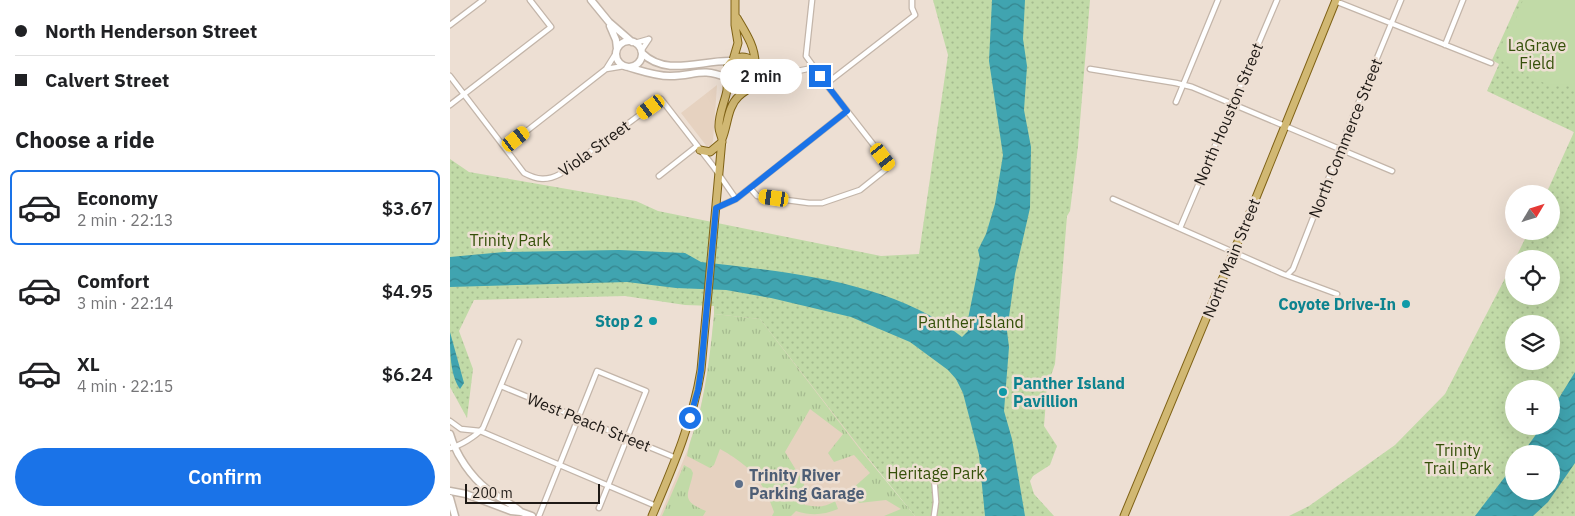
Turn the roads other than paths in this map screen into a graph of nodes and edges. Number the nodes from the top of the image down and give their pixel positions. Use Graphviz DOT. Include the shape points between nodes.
graph roads {
  1 [pos="483,0"];
  2 [pos="530,0"];
  3 [pos="592,0"];
  4 [pos="735,0"];
  5 [pos="812,0"];
  6 [pos="912,0"];
  7 [pos="1218,0"];
  8 [pos="1276,0"];
  9 [pos="1335,0"];
  10 [pos="1401,0"];
  11 [pos="1463,0"];
  12 [pos="736,18"];
  13 [pos="609,22"];
  14 [pos="1392,23"];
  15 [pos="450,25"];
  16 [pos="634,43"];
  17 [pos="1445,45"];
  18 [pos="616,52"];
  19 [pos="642,52"];
  20 [pos="732,60"];
  21 [pos="755,63"];
  22 [pos="1491,63"];
  23 [pos="626,67"];
  24 [pos="814,68"];
  25 [pos="606,69"];
  26 [pos="1090,69"];
  27 [pos="792,73"];
  28 [pos="450,76"];
  29 [pos="727,79"];
  30 [pos="826,84"];
  31 [pos="1183,85"];
  32 [pos="748,89"];
  33 [pos="464,94"];
  34 [pos="1176,102"];
  35 [pos="1232,104"];
  36 [pos="450,105"];
  37 [pos="847,111"];
  38 [pos="1286,126"];
  39 [pos="722,141"];
  40 [pos="505,148"];
  41 [pos="699,148"];
  42 [pos="1340,149"];
  43 [pos="1392,171"];
  44 [pos="659,176"];
  45 [pos="718,176"];
  46 [pos="750,188"];
  47 [pos="736,199"];
  48 [pos="1113,199"];
  49 [pos="716,208"];
  50 [pos="1180,228"];
  51 [pos="1234,252"];
  52 [pos="1287,275"];
  53 [pos="1337,294"];
  54 [pos="519,342"];
  55 [pos="501,386"];
  56 [pos="577,418"];
  57 [pos="450,421"];
  58 [pos="480,431"];
  59 [pos="450,434"];
  60 [pos="627,438"];
  61 [pos="452,447"];
  62 [pos="676,458"];
  63 [pos="558,465"];
  64 [pos="934,477"];
  65 [pos="608,486"];
  66 [pos="450,491"];
  67 [pos="450,498"];
  68 [pos="656,506"];
  69 [pos="599,508"];
  70 [pos="453,511"];
  71 [pos="521,512"];
  72 [pos="532,516"];
  73 [pos="539,516"];
  74 [pos="652,516"];
  75 [pos="934,516"];
  76 [pos="1124,516"];
  1 -- 15 [label="street"];
  2 -- 33 [label="street" via="551,27"];
  3 -- 13 [label="main road"];
  4 -- 12 [label="main road"];
  5 -- 24 [label="street" via="806,56"];
  6 -- 30 [label="street" via="914,15"];
  7 -- 31 [label="street"];
  8 -- 35 [label="street, North Houston Street"];
  9 -- 14 [label="street"];
  9 -- 38 [label="main road, North Main Street"];
  10 -- 14 [label="street, North Commerce Street"];
  11 -- 17 [label="street"];
  12 -- 20 [label="main road" via="738,43"];
  12 -- 21 [label="main road" via="752,45"];
  13 -- 16 [label="main road"];
  13 -- 18 [label="main road" via="616,40"];
  14 -- 17 [label="street"];
  14 -- 42 [label="street, North Commerce Street"];
  16 -- 18 [label="main road" via="623,43"];
  16 -- 19 [label="main road"];
  16 -- 19 [label="street" via="649,39"];
  17 -- 22 [label="street"];
  18 -- 23 [label="main road" via="618,61"];
  18 -- 25 [label="street"];
  19 -- 20 [label="main road" via="656,63 669,66"];
  19 -- 23 [label="main road" via="638,63"];
  20 -- 21 [label="main road" via="746,57"];
  20 -- 29 [label="main road" via="727,68"];
  21 -- 27 [label="street"];
  21 -- 32 [label="main road" via="757,80"];
  23 -- 25 [label="street"];
  23 -- 29 [label="main road" via="657,75 707,71"];
  24 -- 27 [label="street"];
  24 -- 30 [label="street"];
  25 -- 40 [label="street"];
  26 -- 31 [label="street"];
  27 -- 32 [label="street" via="772,85"];
  28 -- 33 [label="street"];
  29 -- 32 [label="main road" via="733,87"];
  29 -- 39 [label="main road" via="719,128"];
  30 -- 37 [label="street"];
  31 -- 34 [label="street"];
  31 -- 35 [label="street"];
  32 -- 39 [label="main road" via="732,106"];
  33 -- 36 [label="street"];
  33 -- 40 [label="street"];
  35 -- 38 [label="street"];
  35 -- 50 [label="street, North Houston Street"];
  37 -- 46 [label="street"];
  37 -- 46 [label="street" via="890,166 860,190 809,204 757,196"];
  38 -- 42 [label="street"];
  38 -- 51 [label="main road, North Main Street"];
  39 -- 41 [label="main road" via="710,152"];
  39 -- 45 [label="main road"];
  40 -- 41 [label="street, Viola Street" via="524,173 533,178 550,179 661,99"];
  41 -- 44 [label="street"];
  41 -- 45 [label="street"];
  42 -- 43 [label="street"];
  42 -- 52 [label="street, North Commerce Street" via="1293,269"];
  45 -- 47 [label="street"];
  45 -- 49 [label="main road"];
  46 -- 47 [label="street"];
  47 -- 49 [label="street"];
  48 -- 50 [label="street"];
  49 -- 62 [label="main road" via="701,370 696,398"];
  50 -- 51 [label="street"];
  51 -- 52 [label="street"];
  51 -- 76 [label="main road, North Main Street"];
  52 -- 53 [label="street"];
  54 -- 55 [label="street"];
  55 -- 56 [label="street, West Peach Street"];
  55 -- 58 [label="street"];
  56 -- 60 [label="street, West Peach Street"];
  56 -- 60 [label="street" via="597,371 646,391"];
  56 -- 63 [label="street"];
  57 -- 58 [label="street" via="461,429"];
  58 -- 61 [label="street"];
  58 -- 63 [label="street"];
  59 -- 61 [label="main road"];
  60 -- 62 [label="street, West Peach Street"];
  60 -- 65 [label="street"];
  61 -- 71 [label="main road" via="476,479"];
  62 -- 68 [label="main road"];
  63 -- 65 [label="street"];
  63 -- 73 [label="street"];
  64 -- 75 [label="street"];
  65 -- 68 [label="street"];
  65 -- 69 [label="street"];
  66 -- 71 [label="main road"];
  67 -- 70 [label="main road"];
  68 -- 74 [label="main road"];
  71 -- 72 [label="main road"];
}
